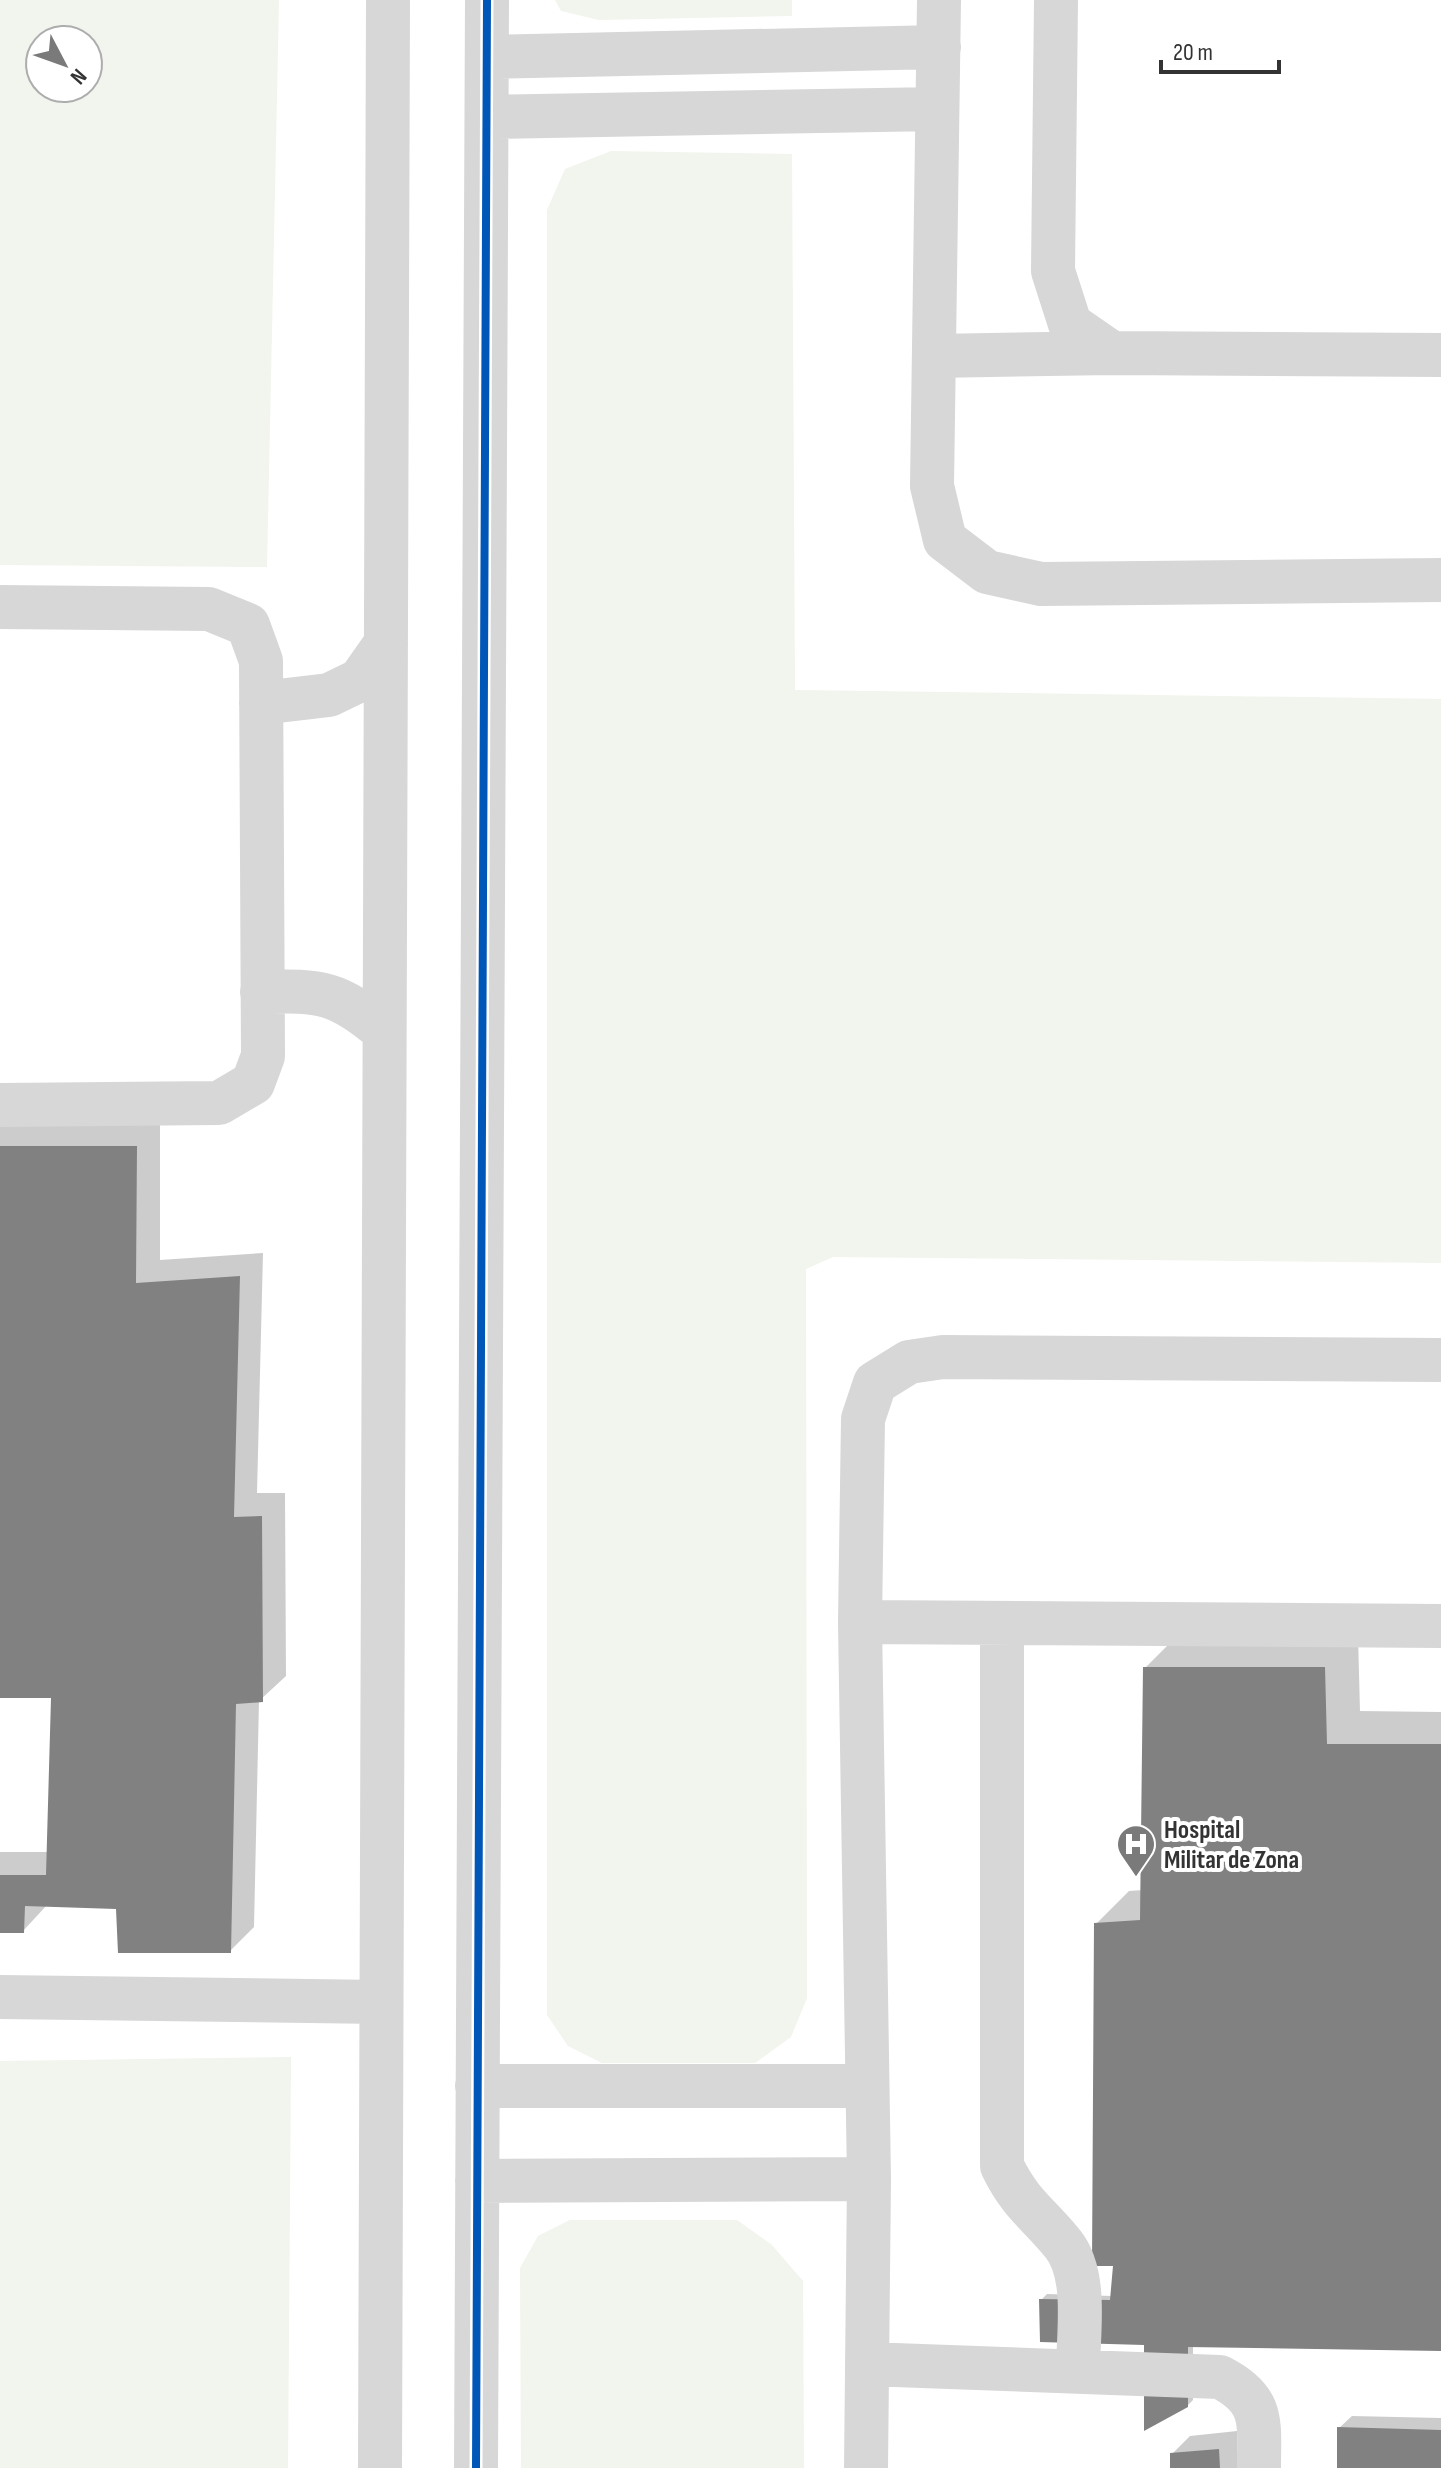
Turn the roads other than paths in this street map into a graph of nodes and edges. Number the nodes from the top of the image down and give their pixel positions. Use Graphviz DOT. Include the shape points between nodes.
graph roads {
  1 [pos="388,0"];
  2 [pos="487,0"];
  3 [pos="939,0"];
  4 [pos="1056,0"];
  5 [pos="939,47"];
  6 [pos="487,57"];
  7 [pos="937,109"];
  8 [pos="487,117"];
  9 [pos="1112,353"];
  10 [pos="1441,355"];
  11 [pos="934,356"];
  12 [pos="1441,580"];
  13 [pos="0,607"];
  14 [pos="386,643"];
  15 [pos="261,703"];
  16 [pos="262,992"];
  17 [pos="384,1031"];
  18 [pos="0,1105"];
  19 [pos="1441,1360"];
  20 [pos="860,1622"];
  21 [pos="1002,1623"];
  22 [pos="1441,1626"];
  23 [pos="0,1997"];
  24 [pos="381,2002"];
  25 [pos="477,2086"];
  26 [pos="867,2086"];
  27 [pos="869,2179"];
  28 [pos="477,2181"];
  29 [pos="867,2364"];
  30 [pos="1078,2371"];
  31 [pos="380,2468"];
  32 [pos="476,2468"];
  33 [pos="866,2468"];
  34 [pos="1259,2468"];
  1 -- 14 [label="street"];
  2 -- 6 [label="street"];
  3 -- 5 [label="street"];
  4 -- 9 [label="street" via="1053,271 1070,324"];
  5 -- 6 [label="street"];
  5 -- 7 [label="street"];
  6 -- 8 [label="street"];
  7 -- 8 [label="street"];
  7 -- 11 [label="street"];
  8 -- 25 [label="street"];
  9 -- 10 [label="street"];
  9 -- 11 [label="street"];
  11 -- 12 [label="street" via="932,486 945,540 987,572 1041,584"];
  13 -- 15 [label="street" via="209,609 248,625 261,661"];
  14 -- 15 [label="street" via="360,680 329,695"];
  14 -- 17 [label="street"];
  15 -- 16 [label="street"];
  16 -- 17 [label="street" via="312,991 352,1003"];
  16 -- 18 [label="street" via="263,1056 253,1083 219,1103"];
  17 -- 24 [label="street"];
  19 -- 20 [label="street" via="943,1357 909,1362 875,1383 863,1419"];
  20 -- 21 [label="street"];
  20 -- 26 [label="street"];
  21 -- 22 [label="street"];
  21 -- 30 [label="street" via="1002,2166 1017,2197 1065,2246 1077,2273"];
  23 -- 24 [label="street"];
  24 -- 31 [label="street"];
  25 -- 26 [label="street"];
  25 -- 28 [label="street"];
  26 -- 27 [label="street"];
  27 -- 28 [label="street"];
  27 -- 29 [label="street"];
  28 -- 32 [label="street"];
  29 -- 30 [label="street"];
  29 -- 33 [label="street"];
  30 -- 34 [label="street" via="1220,2377 1246,2390 1259,2419"];
}
